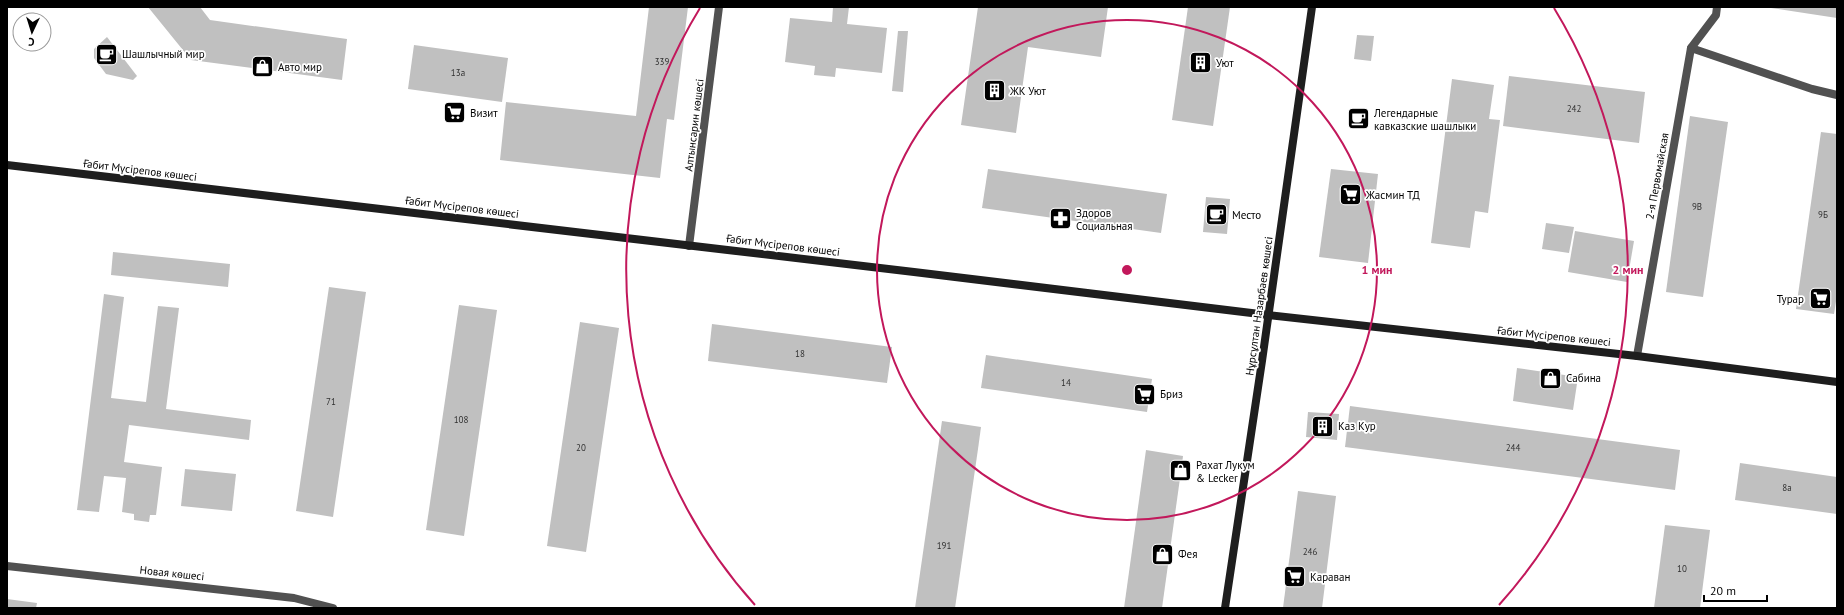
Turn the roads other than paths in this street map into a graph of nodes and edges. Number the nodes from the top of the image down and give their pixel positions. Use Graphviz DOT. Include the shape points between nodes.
graph roads {
  1 [pos="719,7"];
  2 [pos="1312,7"];
  3 [pos="1717,7"];
  4 [pos="1691,48"];
  5 [pos="1837,95"];
  6 [pos="7,165"];
  7 [pos="689,246"];
  8 [pos="1268,315"];
  9 [pos="1637,356"];
  10 [pos="1837,382"];
  11 [pos="7,566"];
  12 [pos="333,608"];
  13 [pos="1225,608"];
  1 -- 7 [label="street, Алтынсарин көшесі"];
  2 -- 8 [label="main road, Нұрсұлтан Назарбаев көшесі"];
  3 -- 4 [label="street, 2-я Первомайская" via="1716,15"];
  4 -- 5 [label="street"];
  4 -- 9 [label="street, 2-я Первомайская"];
  6 -- 7 [label="main road, Ғабит Мүсірепов көшесі"];
  7 -- 8 [label="main road, Ғабит Мүсірепов көшесі"];
  8 -- 9 [label="main road, Ғабит Мүсірепов көшесі"];
  8 -- 13 [label="main road, Нұрсұлтан Назарбаев көшесі"];
  9 -- 10 [label="main road, Ғабит Мүсірепов көшесі"];
  11 -- 12 [label="street, Новая көшесі" via="294,598"];
}
